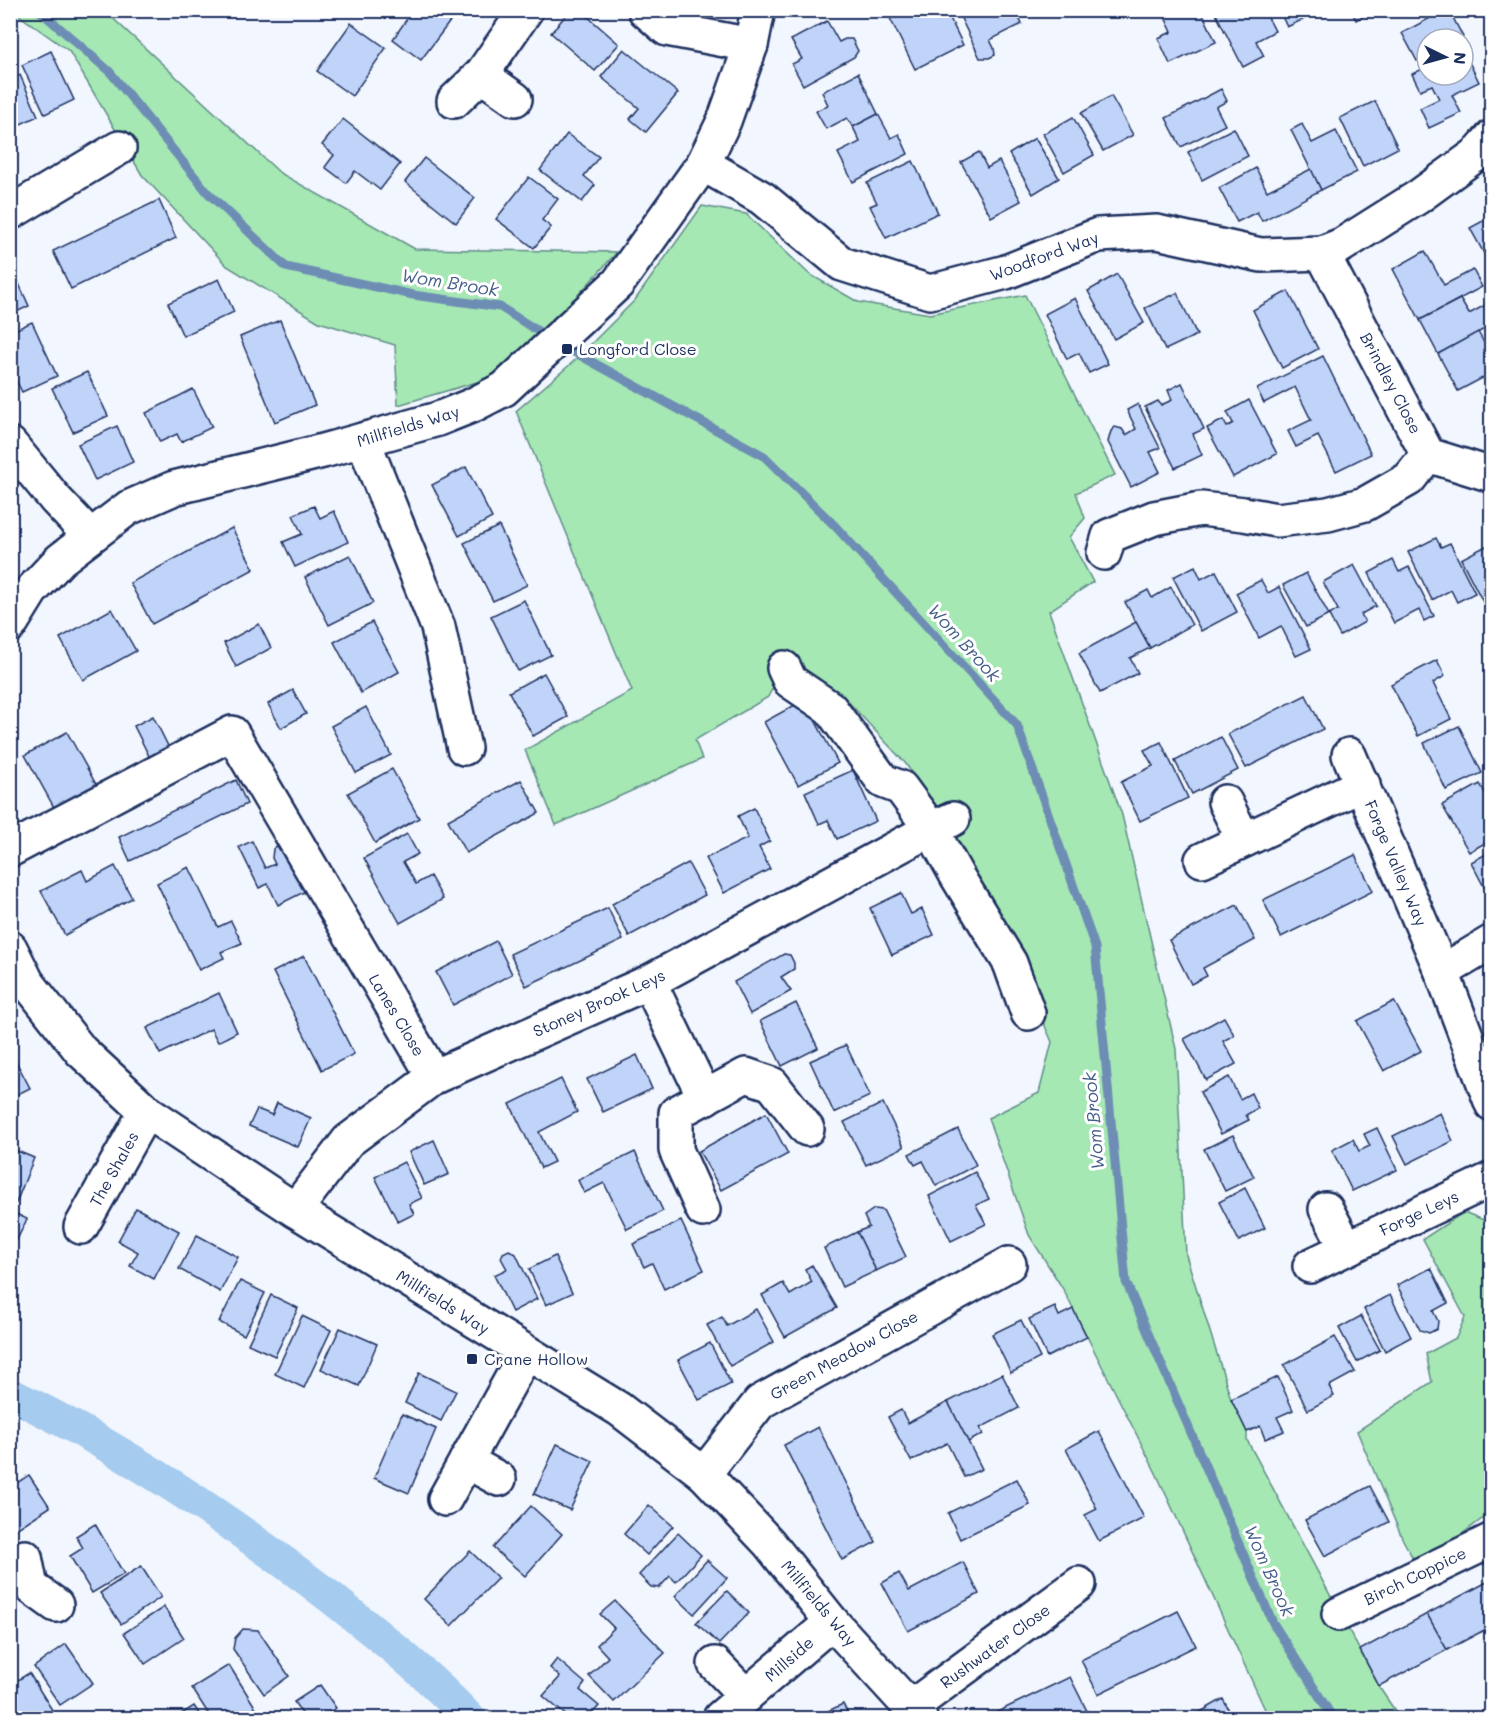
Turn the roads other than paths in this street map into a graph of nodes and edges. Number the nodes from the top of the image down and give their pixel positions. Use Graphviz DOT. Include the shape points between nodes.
graph roads {
  1 [pos="526,10"];
  2 [pos="645,10"];
  3 [pos="758,10"];
  4 [pos="751,45"];
  5 [pos="481,75"];
  6 [pos="514,99"];
  7 [pos="454,101"];
  8 [pos="1491,137"];
  9 [pos="119,148"];
  10 [pos="703,164"];
  11 [pos="10,213"];
  12 [pos="1322,253"];
  13 [pos="363,440"];
  14 [pos="10,444"];
  15 [pos="1428,455"];
  16 [pos="1491,475"];
  17 [pos="90,536"];
  18 [pos="1104,553"];
  19 [pos="10,626"];
  20 [pos="784,668"];
  21 [pos="464,748"];
  22 [pos="1349,754"];
  23 [pos="1363,784"];
  24 [pos="1225,802"];
  25 [pos="942,824"];
  26 [pos="1244,840"];
  27 [pos="10,850"];
  28 [pos="1202,860"];
  29 [pos="1491,942"];
  30 [pos="10,948"];
  31 [pos="1442,972"];
  32 [pos="649,982"];
  33 [pos="1028,1013"];
  34 [pos="434,1077"];
  35 [pos="705,1098"];
  36 [pos="1491,1104"];
  37 [pos="146,1111"];
  38 [pos="807,1129"];
  39 [pos="1491,1179"];
  40 [pos="1326,1209"];
  41 [pos="296,1210"];
  42 [pos="703,1210"];
  43 [pos="81,1227"];
  44 [pos="1347,1248"];
  45 [pos="1009,1264"];
  46 [pos="1310,1266"];
  47 [pos="526,1353"];
  48 [pos="466,1461"];
  49 [pos="704,1474"];
  50 [pos="499,1479"];
  51 [pos="445,1499"];
  52 [pos="1491,1540"];
  53 [pos="1079,1584"];
  54 [pos="1339,1614"];
  55 [pos="832,1622"];
  56 [pos="715,1664"];
  57 [pos="746,1696"];
  58 [pos="915,1713"];
  59 [pos="720,1719"];
  1 -- 5 [label="street"];
  2 -- 4 [label="street" via="667,29"];
  3 -- 4 [label="street, Millfields Way"];
  4 -- 10 [label="street, Millfields Way" via="724,121"];
  5 -- 6 [label="street"];
  5 -- 7 [label="street"];
  8 -- 12 [label="street, Woodford Way" via="1477,154 1418,197"];
  9 -- 11 [label="street"];
  10 -- 12 [label="street, Woodford Way" via="762,198 842,264 930,292 1006,272 1098,235 1157,232 1261,255"];
  10 -- 13 [label="street, Millfields Way" via="618,283 504,389 438,419"];
  12 -- 15 [label="street, Brindley Close"];
  13 -- 17 [label="street, Millfields Way" via="174,488 128,508"];
  13 -- 21 [label="street" via="438,627"];
  14 -- 17 [label="street"];
  15 -- 16 [label="street"];
  15 -- 18 [label="street" via="1409,478 1365,504 1328,514 1277,520 1201,509 1154,518 1109,536"];
  17 -- 19 [label="street, Millfields Way" via="31,591"];
  20 -- 25 [label="street" via="789,681 830,708 883,781 901,788"];
  22 -- 23 [label="street, Forge Valley Way"];
  23 -- 26 [label="street"];
  23 -- 31 [label="street, Forge Valley Way"];
  24 -- 26 [label="street"];
  25 -- 32 [label="street, Stoney Brook Leys"];
  25 -- 33 [label="street" via="957,876 1010,963"];
  26 -- 28 [label="street"];
  27 -- 34 [label="street, Lanes Close" via="232,733"];
  29 -- 31 [label="street"];
  30 -- 37 [label="street, Millfields Way" via="27,982 81,1051"];
  31 -- 36 [label="street, Forge Valley Way"];
  32 -- 34 [label="street, Stoney Brook Leys"];
  32 -- 35 [label="street"];
  34 -- 41 [label="street, Stoney Brook Leys" via="348,1141"];
  35 -- 38 [label="street" via="746,1075 771,1083"];
  35 -- 42 [label="street" via="676,1113 676,1150"];
  37 -- 41 [label="street, Millfields Way"];
  37 -- 43 [label="street, The Shales"];
  39 -- 44 [label="street, Forge Leys"];
  40 -- 44 [label="street"];
  41 -- 47 [label="street, Millfields Way"];
  44 -- 46 [label="street, Forge Leys"];
  45 -- 49 [label="street, Green Meadow Close" via="760,1402"];
  47 -- 48 [label="street"];
  47 -- 49 [label="street, Millfields Way" via="619,1409"];
  48 -- 50 [label="street"];
  48 -- 51 [label="street"];
  49 -- 55 [label="street, Millfields Way" via="769,1543"];
  52 -- 54 [label="street, Birch Coppice"];
  53 -- 58 [label="street, Rushwater Close"];
  55 -- 57 [label="street, Millside"];
  55 -- 58 [label="street, Millfields Way"];
  56 -- 57 [label="street"];
  57 -- 59 [label="street, Millside"];
}
